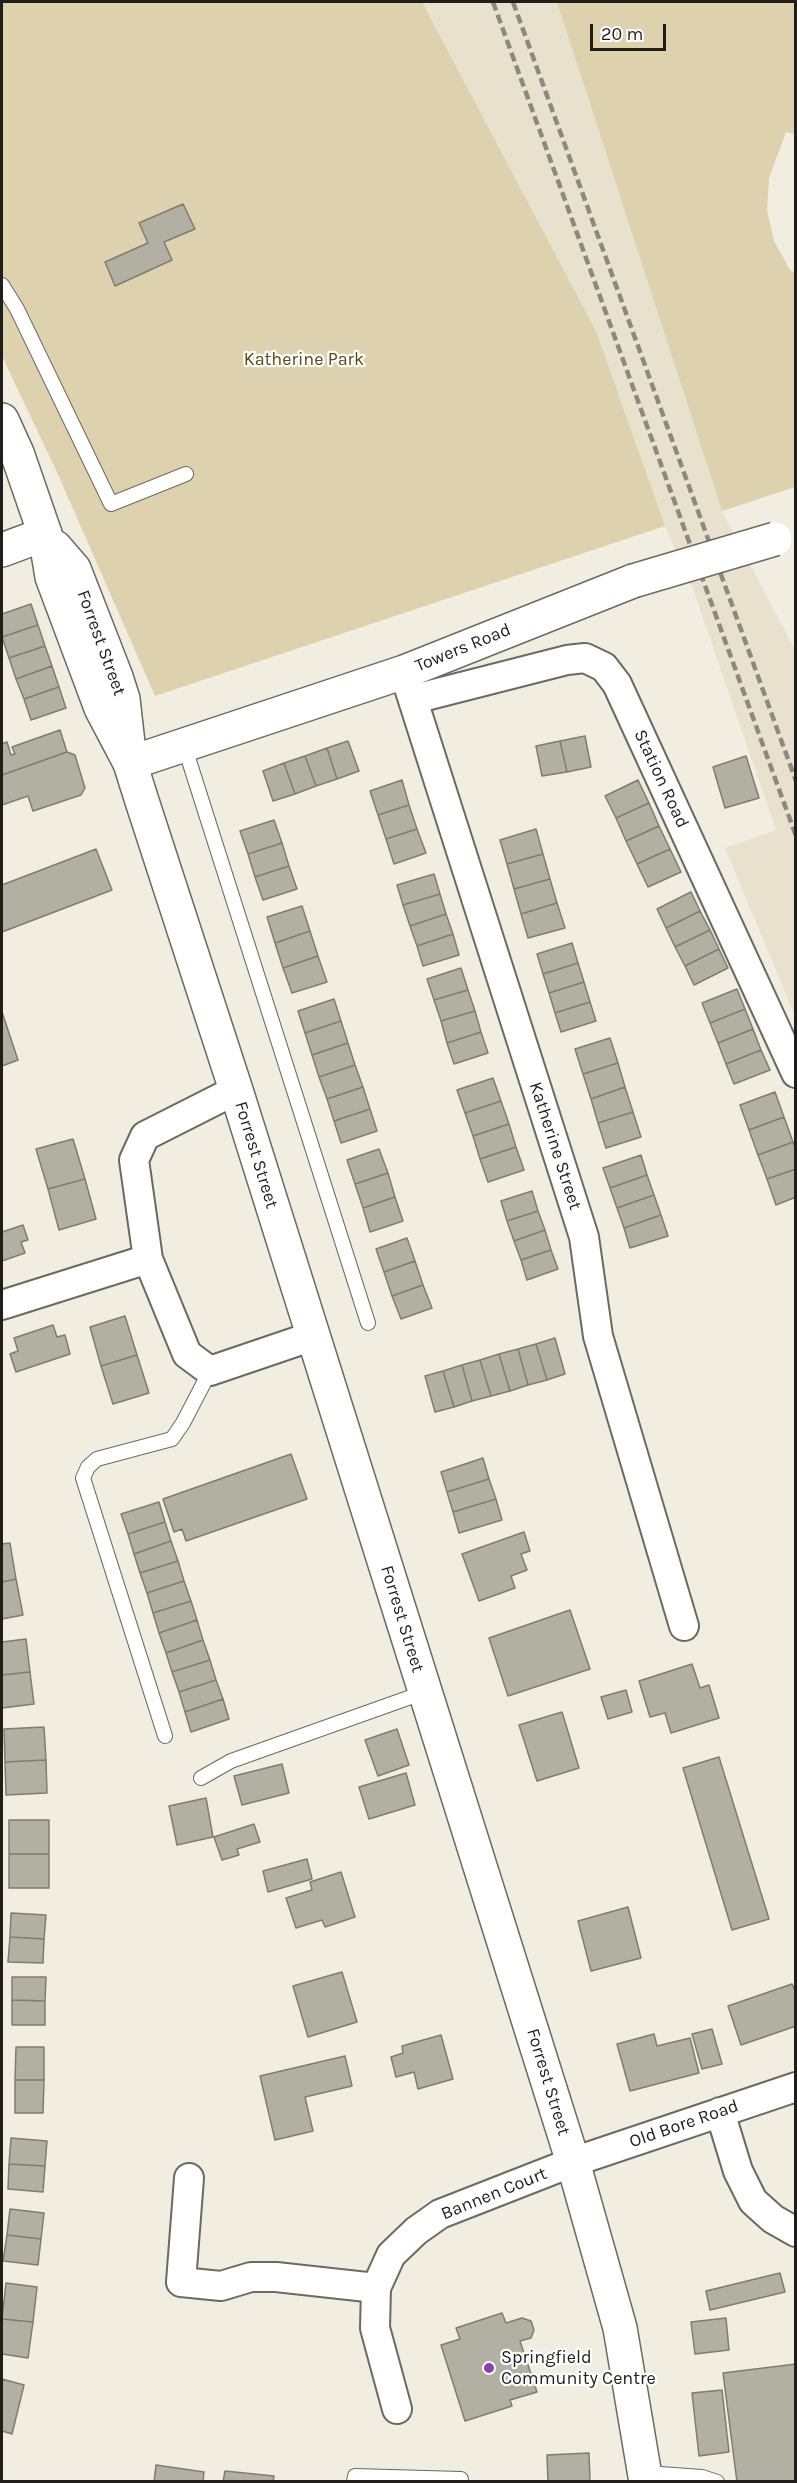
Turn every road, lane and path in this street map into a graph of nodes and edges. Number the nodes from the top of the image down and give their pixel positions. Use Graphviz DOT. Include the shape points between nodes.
graph roads {
  1 [pos="2,285"];
  2 [pos="2,420"];
  3 [pos="186,474"];
  4 [pos="45,534"];
  5 [pos="785,536"];
  6 [pos="2,550"];
  7 [pos="409,686"];
  8 [pos="184,745"];
  9 [pos="130,763"];
  10 [pos="795,1073"];
  11 [pos="236,1090"];
  12 [pos="148,1259"];
  13 [pos="2,1305"];
  14 [pos="368,1323"];
  15 [pos="313,1336"];
  16 [pos="210,1371"];
  17 [pos="684,1626"];
  18 [pos="425,1692"];
  19 [pos="165,1736"];
  20 [pos="201,1778"];
  21 [pos="795,2087"];
  22 [pos="720,2112"];
  23 [pos="573,2162"];
  24 [pos="189,2178"];
  25 [pos="795,2232"];
  26 [pos="376,2288"];
  27 [pos="397,2409"];
  28 [pos="646,2477"];
  29 [pos="461,2479"];
  30 [pos="354,2481"];
  31 [pos="717,2481"];
  1 -- 3 [label="lane" via="111,504"];
  2 -- 4 [label="main road, Forrest Street"];
  4 -- 6 [label="main road"];
  4 -- 9 [label="main road, Forrest Street" via="74,569 116,677 123,699"];
  5 -- 7 [label="main road, Towers Road, bridge" via="633,581"];
  7 -- 8 [label="main road, Towers Road"];
  7 -- 10 [label="street, Station Road" via="585,658 604,667 622,695"];
  7 -- 17 [label="street, Katherine Street" via="584,1237 598,1336"];
  8 -- 9 [label="main road, Towers Road"];
  8 -- 14 [label="lane"];
  9 -- 11 [label="main road, Forrest Street"];
  11 -- 12 [label="street" via="145,1136 134,1160"];
  11 -- 15 [label="main road, Forrest Street"];
  12 -- 13 [label="street"];
  12 -- 16 [label="street" via="188,1354"];
  15 -- 16 [label="street"];
  15 -- 18 [label="main road, Forrest Street"];
  16 -- 19 [label="lane" via="172,1439 97,1459 83,1478"];
  18 -- 20 [label="lane" via="231,1761"];
  18 -- 23 [label="main road, Forrest Street"];
  21 -- 22 [label="street, Old Bore Road"];
  22 -- 23 [label="street, Old Bore Road"];
  22 -- 25 [label="street" via="738,2171 753,2201"];
  23 -- 26 [label="street, Bannen Court" via="440,2214 391,2255"];
  23 -- 28 [label="main road, Forrest Street" via="620,2328"];
  24 -- 26 [label="street" via="181,2282 221,2286 251,2277 276,2277"];
  26 -- 27 [label="street, Bannen Court" via="375,2328"];
  28 -- 31 [label="lane" via="702,2477"];
  29 -- 30 [label="lane" via="355,2476"];
}
